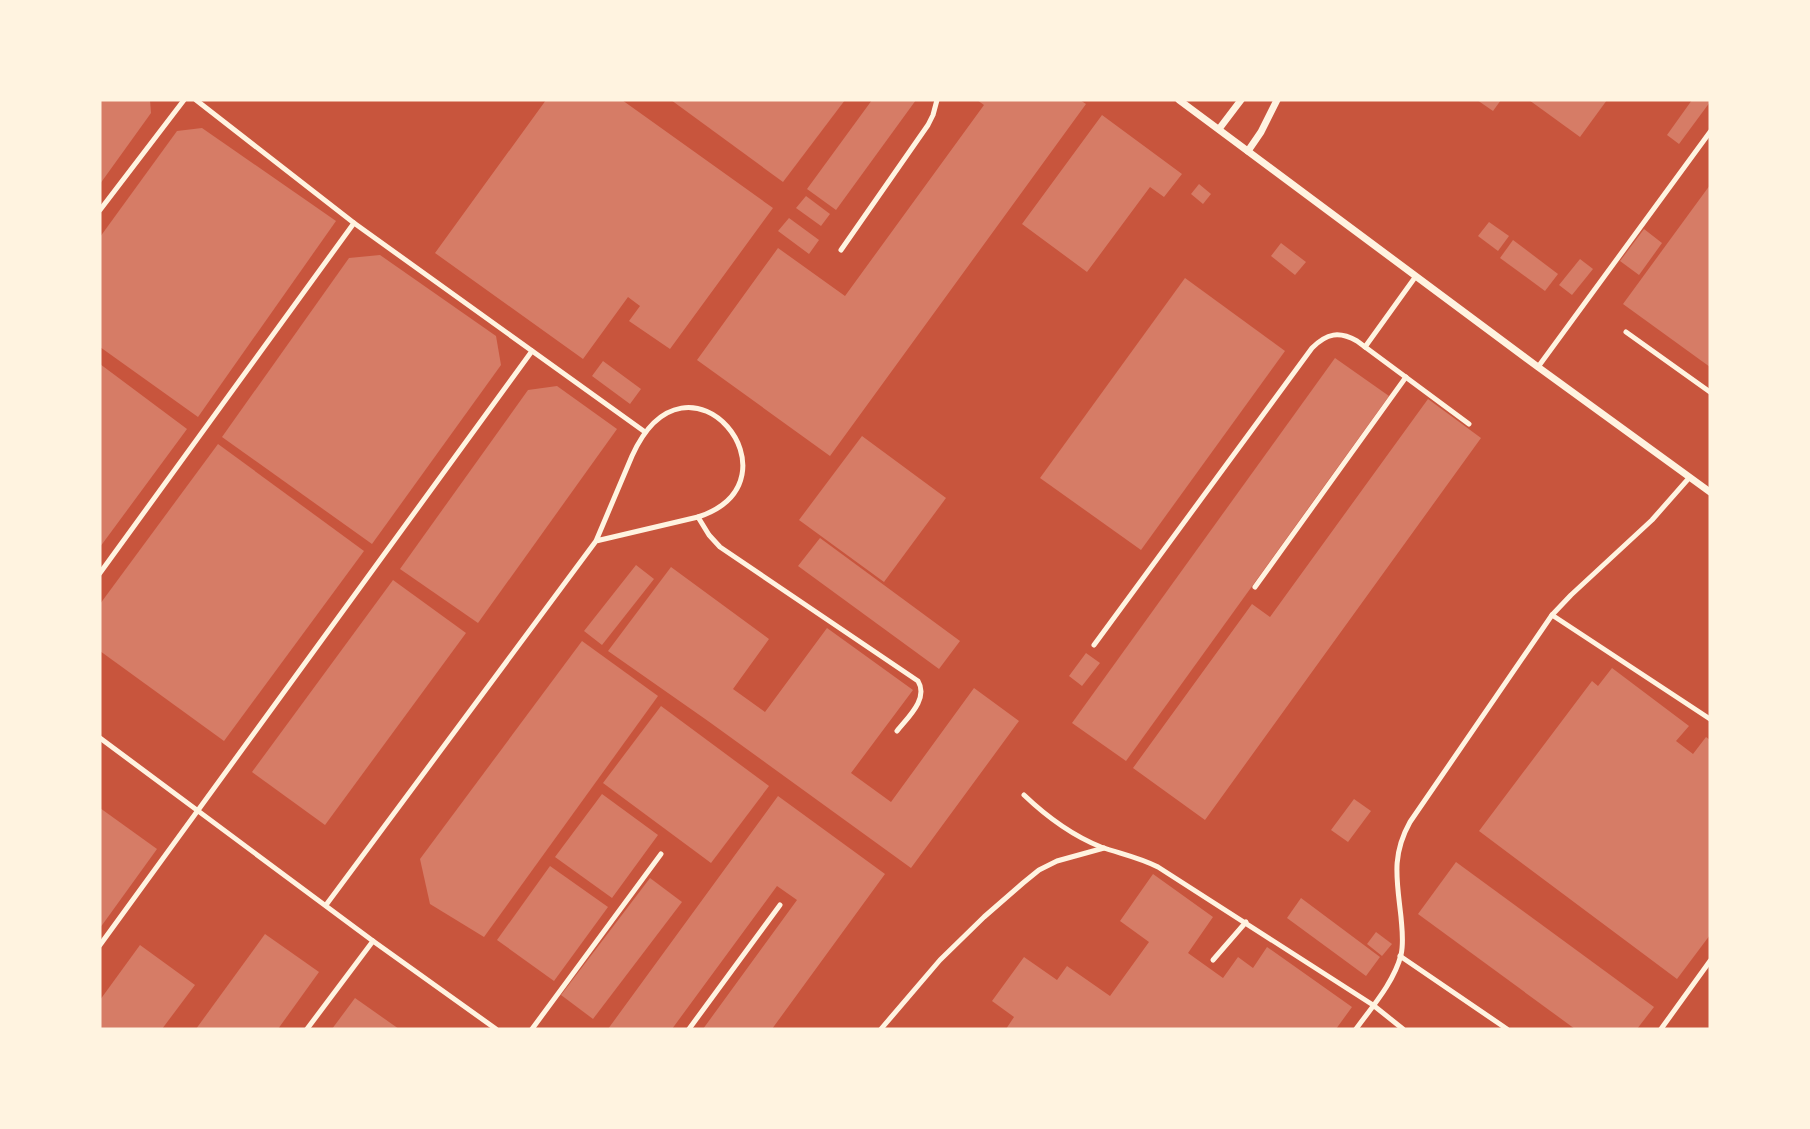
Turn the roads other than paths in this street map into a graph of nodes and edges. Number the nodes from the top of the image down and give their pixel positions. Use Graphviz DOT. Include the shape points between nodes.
graph roads {
  1 [pos="184,100"];
  2 [pos="196,100"];
  3 [pos="937,100"];
  4 [pos="1179,100"];
  5 [pos="1241,100"];
  6 [pos="1277,100"];
  7 [pos="1219,130"];
  8 [pos="1710,132"];
  9 [pos="1248,151"];
  10 [pos="100,209"];
  11 [pos="354,223"];
  12 [pos="841,250"];
  13 [pos="1416,276"];
  14 [pos="1626,332"];
  15 [pos="1365,347"];
  16 [pos="532,351"];
  17 [pos="1538,367"];
  18 [pos="1406,377"];
  19 [pos="1710,392"];
  20 [pos="1469,424"];
  21 [pos="645,432"];
  22 [pos="1689,478"];
  23 [pos="1710,492"];
  24 [pos="698,517"];
  25 [pos="596,541"];
  26 [pos="100,573"];
  27 [pos="1255,587"];
  28 [pos="1552,615"];
  29 [pos="1094,645"];
  30 [pos="1710,719"];
  31 [pos="897,731"];
  32 [pos="100,738"];
  33 [pos="1024,794"];
  34 [pos="197,809"];
  35 [pos="1104,848"];
  36 [pos="662,854"];
  37 [pos="326,905"];
  38 [pos="780,905"];
  39 [pos="1246,922"];
  40 [pos="373,941"];
  41 [pos="100,945"];
  42 [pos="1400,956"];
  43 [pos="1213,960"];
  44 [pos="1710,961"];
  45 [pos="1703,972"];
  46 [pos="1710,977"];
  47 [pos="1373,1006"];
  48 [pos="307,1029"];
  49 [pos="496,1029"];
  50 [pos="532,1029"];
  51 [pos="689,1029"];
  52 [pos="881,1029"];
  53 [pos="1356,1029"];
  54 [pos="1403,1029"];
  55 [pos="1507,1029"];
  56 [pos="1661,1029"];
  1 -- 10 [label="lane"];
  2 -- 11 [label="lane"];
  3 -- 12 [label="lane" via="928,125"];
  4 -- 7 [label="street"];
  5 -- 7 [label="street"];
  6 -- 9 [label="street"];
  7 -- 9 [label="street"];
  8 -- 17 [label="lane"];
  9 -- 13 [label="street"];
  11 -- 16 [label="lane"];
  11 -- 26 [label="lane"];
  13 -- 15 [label="lane"];
  13 -- 17 [label="street"];
  14 -- 19 [label="lane"];
  15 -- 18 [label="lane"];
  15 -- 29 [label="lane" via="1339,335 1321,339 1312,348"];
  16 -- 21 [label="lane"];
  16 -- 34 [label="lane"];
  17 -- 22 [label="street"];
  18 -- 20 [label="lane"];
  18 -- 27 [label="lane"];
  21 -- 24 [label="lane" via="657,420 685,407 720,418 736,437 743,461 738,485 722,506"];
  21 -- 25 [label="lane"];
  22 -- 23 [label="street"];
  22 -- 28 [label="lane" via="1652,520"];
  24 -- 25 [label="lane"];
  24 -- 31 [label="lane" via="720,547 918,681 921,697"];
  25 -- 37 [label="lane"];
  28 -- 30 [label="lane"];
  28 -- 42 [label="lane" via="1404,833 1396,872 1403,933"];
  32 -- 34 [label="lane"];
  33 -- 35 [label="lane" via="1060,826"];
  34 -- 37 [label="lane"];
  34 -- 41 [label="lane"];
  35 -- 39 [label="lane" via="1158,867"];
  35 -- 52 [label="lane" via="1039,870 940,960"];
  36 -- 50 [label="lane"];
  37 -- 40 [label="lane"];
  38 -- 51 [label="lane"];
  39 -- 43 [label="lane"];
  39 -- 47 [label="lane"];
  40 -- 48 [label="lane"];
  40 -- 49 [label="lane"];
  42 -- 47 [label="lane"];
  42 -- 55 [label="lane"];
  44 -- 45 [label="lane"];
  45 -- 46 [label="lane"];
  45 -- 56 [label="lane"];
  47 -- 53 [label="lane"];
  47 -- 54 [label="lane"];
}
